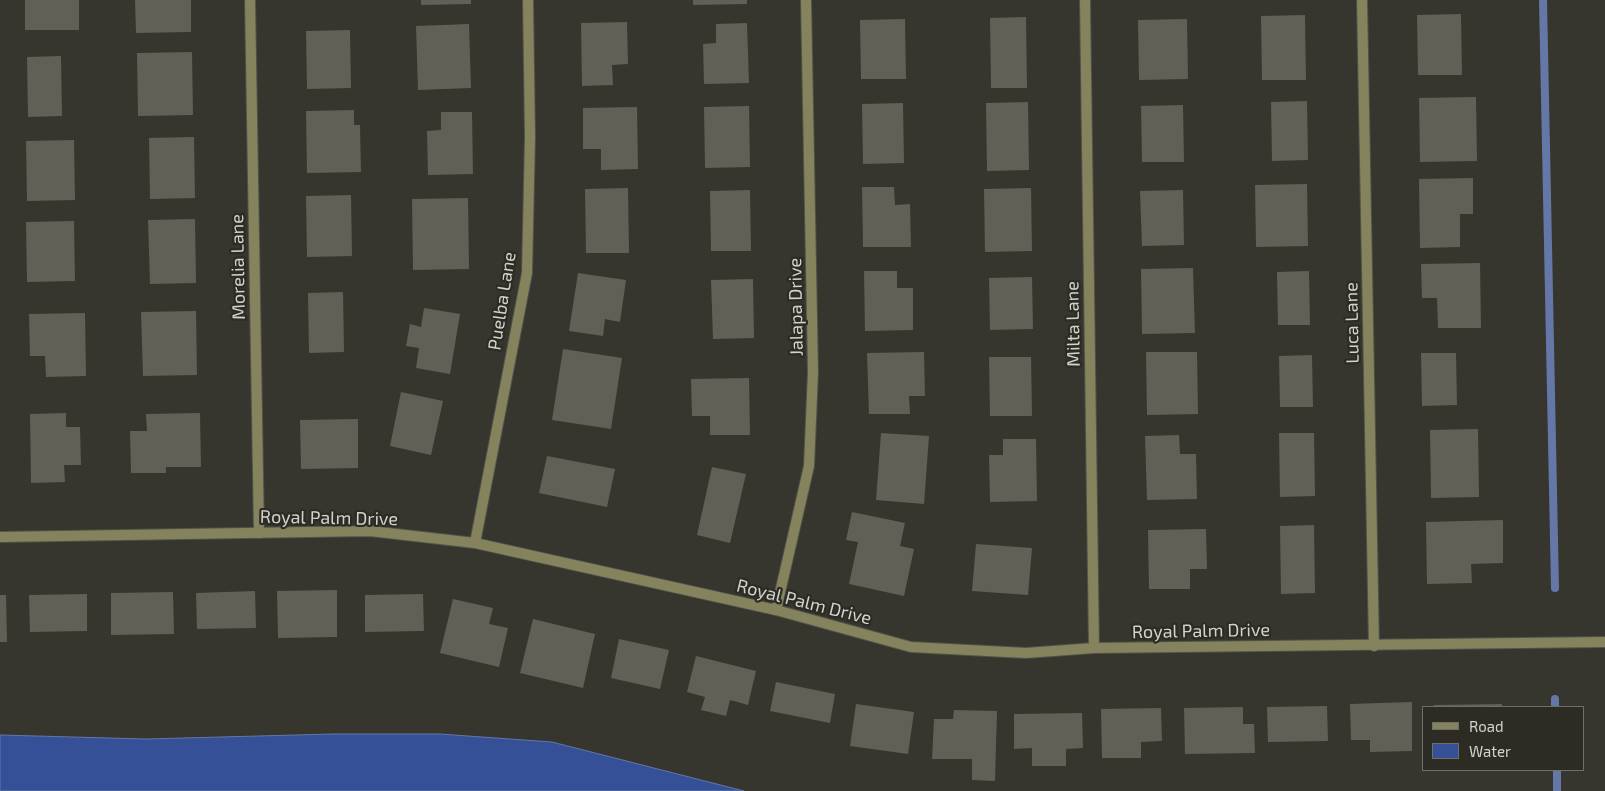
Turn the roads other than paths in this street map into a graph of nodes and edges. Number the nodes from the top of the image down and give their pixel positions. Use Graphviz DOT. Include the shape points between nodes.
graph roads {
  1 [pos="250,0"];
  2 [pos="528,0"];
  3 [pos="806,0"];
  4 [pos="1085,0"];
  5 [pos="1362,0"];
  6 [pos="259,533"];
  7 [pos="0,537"];
  8 [pos="475,543"];
  9 [pos="776,610"];
  10 [pos="1605,642"];
  11 [pos="1374,646"];
  12 [pos="1094,648"];
  1 -- 6 [label="street, Morelia Lane"];
  2 -- 8 [label="street, Puelba Lane" via="530,137 526,274"];
  3 -- 9 [label="street, Jalapa Drive" via="813,372 809,466"];
  4 -- 12 [label="street, Milta Lane"];
  5 -- 11 [label="street, Luca Lane"];
  6 -- 7 [label="street, Royal Palm Drive"];
  6 -- 8 [label="street, Royal Palm Drive" via="370,531"];
  8 -- 9 [label="street, Royal Palm Drive"];
  9 -- 12 [label="street, Royal Palm Drive" via="911,647 1026,653"];
  10 -- 11 [label="street, Royal Palm Drive"];
  11 -- 12 [label="street, Royal Palm Drive"];
}
